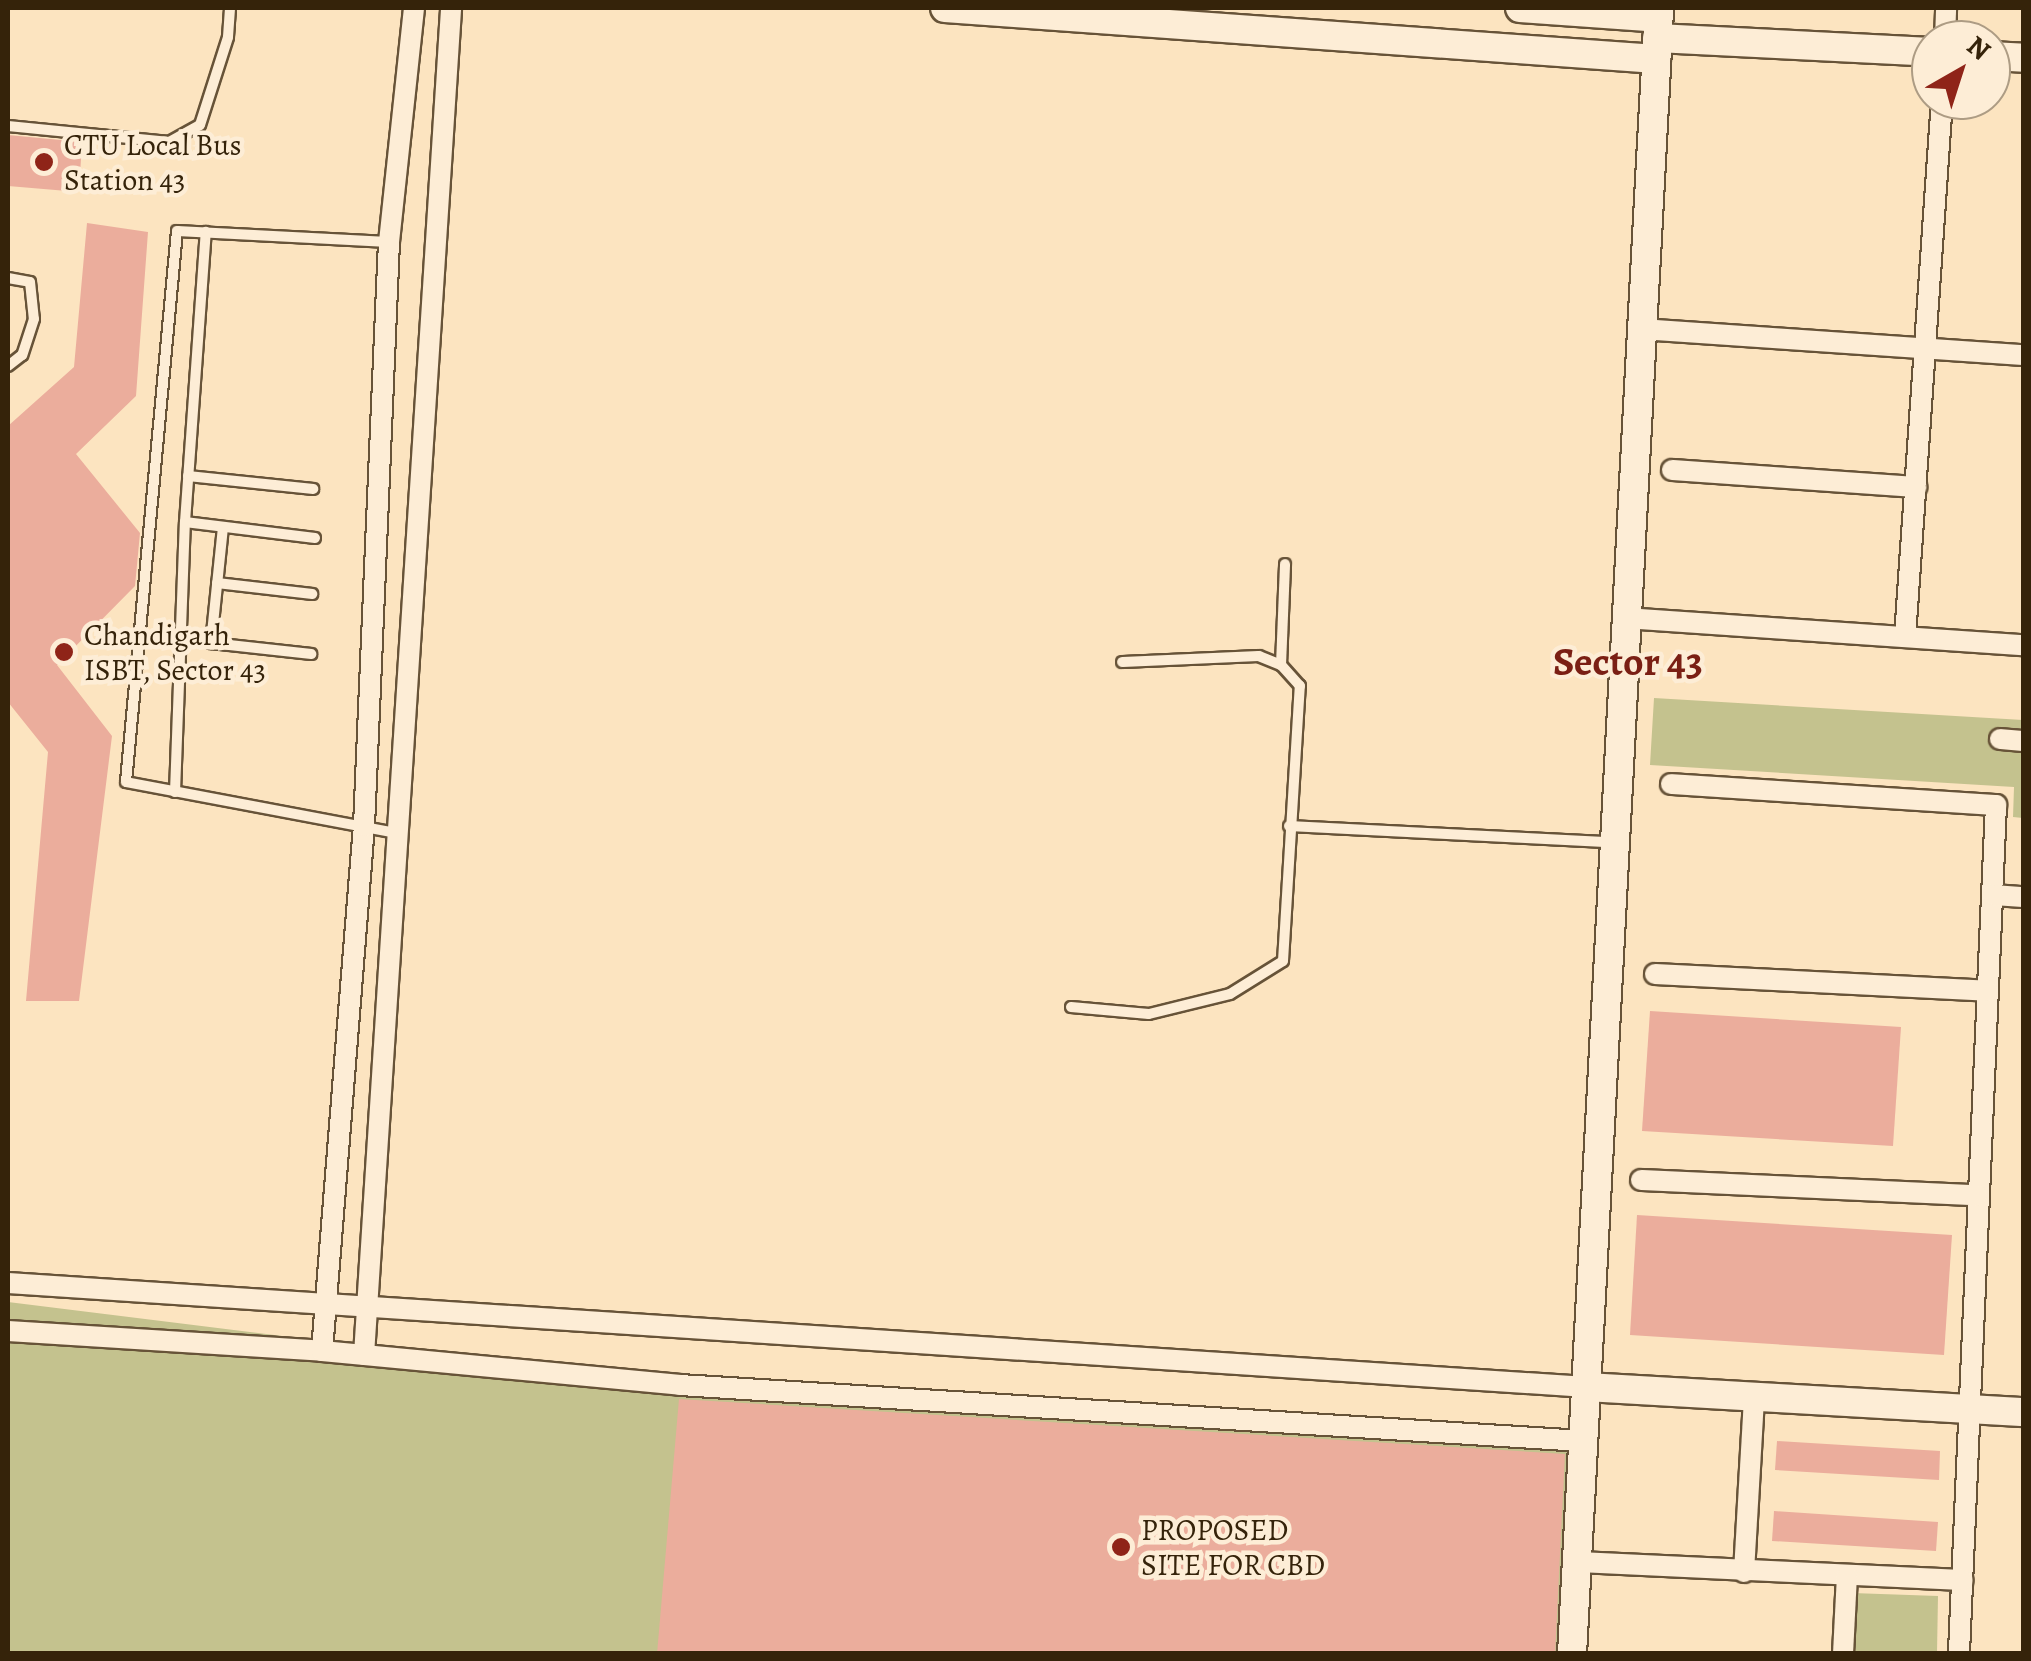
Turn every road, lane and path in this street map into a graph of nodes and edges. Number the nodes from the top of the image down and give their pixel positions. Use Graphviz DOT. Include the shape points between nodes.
graph roads {
  1 [pos="230,8"];
  2 [pos="414,8"];
  3 [pos="451,8"];
  4 [pos="945,8"];
  5 [pos="1520,8"];
  6 [pos="1125,14"];
  7 [pos="1658,31"];
  8 [pos="1911,50"];
  9 [pos="1941,120"];
  10 [pos="8,126"];
  11 [pos="206,232"];
  12 [pos="389,242"];
  13 [pos="8,278"];
  14 [pos="1640,330"];
  15 [pos="1925,349"];
  16 [pos="2024,355"];
  17 [pos="8,366"];
  18 [pos="1672,470"];
  19 [pos="188,476"];
  20 [pos="1916,487"];
  21 [pos="313,488"];
  22 [pos="185,522"];
  23 [pos="223,527"];
  24 [pos="315,538"];
  25 [pos="1286,564"];
  26 [pos="217,583"];
  27 [pos="312,594"];
  28 [pos="1624,618"];
  29 [pos="1905,637"];
  30 [pos="2024,645"];
  31 [pos="310,654"];
  32 [pos="1122,662"];
  33 [pos="1281,665"];
  34 [pos="2000,740"];
  35 [pos="2024,740"];
  36 [pos="1671,784"];
  37 [pos="175,792"];
  38 [pos="364,826"];
  39 [pos="1289,826"];
  40 [pos="397,832"];
  41 [pos="1612,842"];
  42 [pos="1992,895"];
  43 [pos="2024,897"];
  44 [pos="1655,974"];
  45 [pos="1988,991"];
  46 [pos="1071,1007"];
  47 [pos="1641,1180"];
  48 [pos="1977,1195"];
  49 [pos="8,1283"];
  50 [pos="326,1307"];
  51 [pos="367,1309"];
  52 [pos="8,1331"];
  53 [pos="322,1351"];
  54 [pos="364,1355"];
  55 [pos="1587,1387"];
  56 [pos="1754,1400"];
  57 [pos="1970,1410"];
  58 [pos="2024,1412"];
  59 [pos="1582,1441"];
  60 [pos="1578,1562"];
  61 [pos="1744,1572"];
  62 [pos="1847,1576"];
  63 [pos="1963,1580"];
  64 [pos="1572,1654"];
  65 [pos="1842,1654"];
  66 [pos="1959,1654"];
  1 -- 10 [label="lane" via="228,37 200,124 169,142"];
  2 -- 12 [label="street"];
  3 -- 40 [label="street"];
  4 -- 6 [label="street"];
  5 -- 7 [label="street"];
  6 -- 7 [label="street"];
  7 -- 8 [label="street"];
  7 -- 14 [label="street"];
  9 -- 15 [label="street"];
  11 -- 12 [label="lane"];
  11 -- 19 [label="lane"];
  11 -- 37 [label="lane" via="176,231 126,782"];
  12 -- 38 [label="street"];
  13 -- 17 [label="lane" via="30,282 34,319 22,356"];
  14 -- 15 [label="street"];
  14 -- 28 [label="street"];
  15 -- 16 [label="street"];
  15 -- 20 [label="street"];
  18 -- 20 [label="street"];
  19 -- 21 [label="lane"];
  19 -- 22 [label="lane"];
  20 -- 29 [label="street"];
  22 -- 23 [label="lane"];
  22 -- 37 [label="lane"];
  23 -- 24 [label="lane"];
  23 -- 26 [label="lane"];
  25 -- 33 [label="lane"];
  26 -- 27 [label="lane"];
  26 -- 31 [label="lane" via="212,644"];
  28 -- 29 [label="street"];
  28 -- 41 [label="street"];
  29 -- 30 [label="street"];
  32 -- 33 [label="lane" via="1259,656"];
  33 -- 39 [label="lane" via="1300,686"];
  34 -- 35 [label="street"];
  36 -- 42 [label="street" via="1996,805"];
  37 -- 38 [label="lane"];
  38 -- 40 [label="lane"];
  38 -- 50 [label="street"];
  39 -- 41 [label="lane"];
  39 -- 46 [label="lane" via="1282,961 1268,974 1230,994 1149,1014"];
  40 -- 51 [label="street"];
  41 -- 55 [label="street"];
  42 -- 43 [label="street"];
  42 -- 45 [label="street"];
  44 -- 45 [label="street"];
  45 -- 48 [label="street"];
  47 -- 48 [label="street"];
  48 -- 57 [label="street"];
  49 -- 50 [label="street"];
  50 -- 51 [label="street"];
  50 -- 53 [label="street"];
  51 -- 54 [label="street"];
  51 -- 55 [label="street"];
  52 -- 53 [label="street"];
  53 -- 54 [label="street"];
  54 -- 59 [label="street" via="680,1385"];
  55 -- 56 [label="street"];
  55 -- 59 [label="street"];
  56 -- 57 [label="street"];
  56 -- 61 [label="street"];
  57 -- 58 [label="street"];
  57 -- 63 [label="street"];
  59 -- 60 [label="street"];
  60 -- 61 [label="street"];
  60 -- 64 [label="street"];
  61 -- 62 [label="street"];
  62 -- 63 [label="street"];
  62 -- 65 [label="street"];
  63 -- 66 [label="street"];
}
